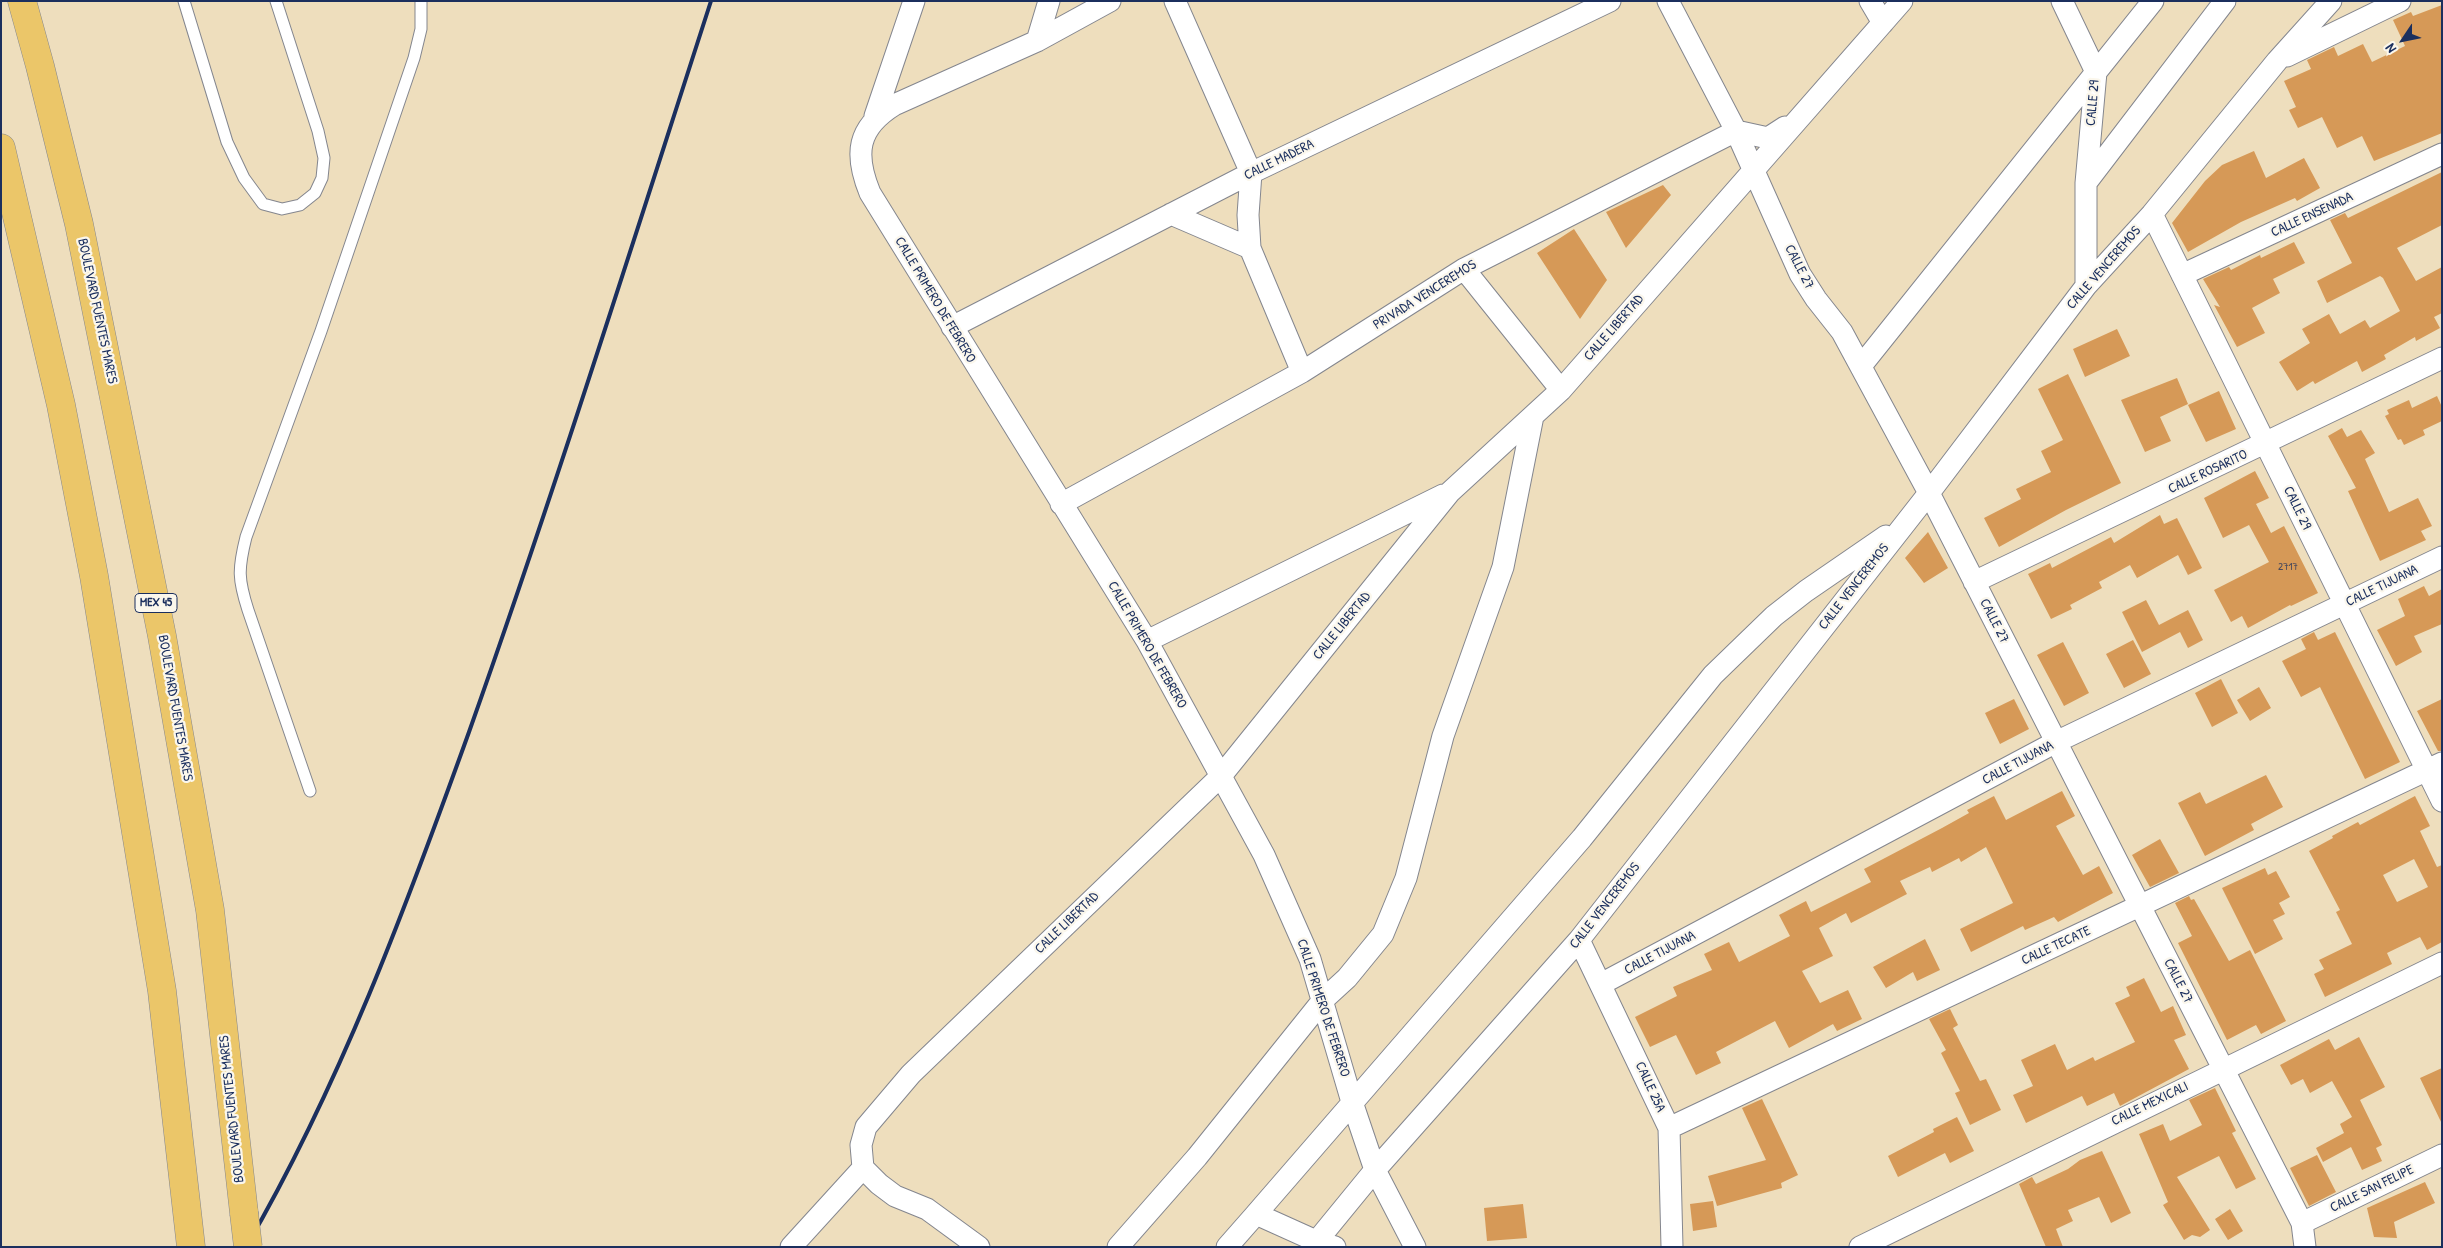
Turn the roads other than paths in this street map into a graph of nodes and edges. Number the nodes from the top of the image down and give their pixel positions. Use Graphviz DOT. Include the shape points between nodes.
graph roads {
  1 [pos="22,1"];
  2 [pos="184,1"];
  3 [pos="276,1"];
  4 [pos="421,1"];
  5 [pos="914,1"];
  6 [pos="1049,1"];
  7 [pos="1110,1"];
  8 [pos="1175,1"];
  9 [pos="1610,1"];
  10 [pos="1668,1"];
  11 [pos="1870,1"];
  12 [pos="1902,1"];
  13 [pos="2062,1"];
  14 [pos="2153,1"];
  15 [pos="2225,1"];
  16 [pos="2331,1"];
  17 [pos="2400,1"];
  18 [pos="1883,23"];
  19 [pos="1037,41"];
  20 [pos="2277,61"];
  21 [pos="2096,72"];
  22 [pos="875,116"];
  23 [pos="1798,118"];
  24 [pos="1736,131"];
  25 [pos="1,148"];
  26 [pos="2442,154"];
  27 [pos="1753,169"];
  28 [pos="1251,173"];
  29 [pos="2086,183"];
  30 [pos="1171,214"];
  31 [pos="2152,214"];
  32 [pos="1250,248"];
  33 [pos="1464,269"];
  34 [pos="2182,275"];
  35 [pos="2086,286"];
  36 [pos="952,327"];
  37 [pos="2442,358"];
  38 [pos="1861,366"];
  39 [pos="1302,372"];
  40 [pos="1561,390"];
  41 [pos="1533,416"];
  42 [pos="2266,444"];
  43 [pos="1450,492"];
  44 [pos="1928,493"];
  45 [pos="1061,504"];
  46 [pos="1903,525"];
  47 [pos="2442,557"];
  48 [pos="1974,582"];
  49 [pos="2344,605"];
  50 [pos="1147,641"];
  51 [pos="2056,742"];
  52 [pos="2434,767"];
  53 [pos="1221,776"];
  54 [pos="310,791"];
  55 [pos="2442,801"];
  56 [pos="2140,906"];
  57 [pos="1579,940"];
  58 [pos="2442,963"];
  59 [pos="1601,984"];
  60 [pos="1323,1000"];
  61 [pos="2224,1068"];
  62 [pos="1352,1102"];
  63 [pos="1669,1128"];
  64 [pos="2442,1155"];
  65 [pos="863,1168"];
  66 [pos="1375,1170"];
  67 [pos="1256,1214"];
  68 [pos="2302,1223"];
  69 [pos="1321,1245"];
  70 [pos="191,1247"];
  71 [pos="248,1247"];
  72 [pos="790,1247"];
  73 [pos="979,1247"];
  74 [pos="1118,1247"];
  75 [pos="1227,1247"];
  76 [pos="1415,1247"];
  77 [pos="1672,1247"];
  78 [pos="1860,1247"];
  79 [pos="2304,1247"];
  1 -- 71 [label="highway, BOULEVARD FUENTES MARES / MEX 45, bridge" via="79,224 162,636 210,910"];
  2 -- 3 [label="lane" via="227,142 244,178 263,204 282,209 300,205 314,193 322,178 324,158"];
  4 -- 54 [label="lane" via="421,28 411,67 238,567 240,587"];
  5 -- 22 [label="street"];
  6 -- 19 [label="street"];
  7 -- 19 [label="street"];
  8 -- 28 [label="street"];
  9 -- 28 [label="street, CALLE MADERA"];
  10 -- 24 [label="street, CALLE 27"];
  11 -- 18 [label="street"];
  12 -- 18 [label="street, CALLE LIBERTAD"];
  13 -- 21 [label="street, CALLE 29"];
  14 -- 21 [label="street"];
  15 -- 29 [label="street"];
  16 -- 20 [label="street, CALLE VENCEREMOS"];
  17 -- 20 [label="street"];
  18 -- 23 [label="street, CALLE LIBERTAD"];
  19 -- 22 [label="street"];
  20 -- 31 [label="street, CALLE VENCEREMOS"];
  21 -- 29 [label="street, CALLE 29"];
  21 -- 38 [label="street"];
  22 -- 36 [label="street, CALLE PRIMERO DE FEBRERO" via="865,132 861,172 870,193"];
  23 -- 24 [label="street" via="1768,138"];
  23 -- 27 [label="street, CALLE LIBERTAD"];
  24 -- 27 [label="street, CALLE 27"];
  24 -- 33 [label="street, PRIVADA VENCEREMOS"];
  25 -- 70 [label="highway" via="61,406 94,576 162,990"];
  26 -- 34 [label="street, CALLE ENSENADA"];
  27 -- 38 [label="street, CALLE 27" via="1800,274 1842,332"];
  27 -- 40 [label="street, CALLE LIBERTAD"];
  28 -- 30 [label="street, CALLE MADERA"];
  28 -- 32 [label="street"];
  29 -- 35 [label="street, CALLE 29"];
  30 -- 32 [label="street"];
  30 -- 36 [label="street, CALLE MADERA"];
  31 -- 34 [label="street, CALLE 29"];
  31 -- 35 [label="street, CALLE VENCEREMOS"];
  32 -- 39 [label="street"];
  33 -- 39 [label="street, PRIVADA VENCEREMOS"];
  33 -- 40 [label="street"];
  34 -- 42 [label="street, CALLE 29"];
  35 -- 44 [label="street, CALLE VENCEREMOS"];
  36 -- 45 [label="street, CALLE PRIMERO DE FEBRERO"];
  37 -- 42 [label="street, CALLE ROSARITO"];
  38 -- 44 [label="street, CALLE 27"];
  39 -- 45 [label="street, PRIVADA VENCEREMOS"];
  40 -- 41 [label="street, CALLE LIBERTAD"];
  41 -- 43 [label="street, CALLE LIBERTAD"];
  41 -- 60 [label="street" via="1503,566 1443,736 1406,878 1383,934"];
  42 -- 48 [label="street, CALLE ROSARITO"];
  42 -- 49 [label="street, CALLE 29"];
  43 -- 50 [label="street"];
  43 -- 53 [label="street, CALLE LIBERTAD"];
  44 -- 46 [label="street, CALLE VENCEREMOS"];
  44 -- 48 [label="street, CALLE 27"];
  45 -- 50 [label="street, CALLE PRIMERO DE FEBRERO"];
  46 -- 57 [label="street, CALLE VENCEREMOS"];
  46 -- 62 [label="street" via="1774,616 1713,675 1582,838"];
  47 -- 49 [label="street, CALLE TIJUANA"];
  48 -- 51 [label="street, CALLE 27"];
  49 -- 51 [label="street, CALLE TIJUANA"];
  49 -- 52 [label="street, CALLE 29"];
  50 -- 53 [label="street, CALLE PRIMERO DE FEBRERO"];
  51 -- 56 [label="street, CALLE 27"];
  51 -- 59 [label="street, CALLE TIJUANA"];
  52 -- 55 [label="street, CALLE 29"];
  52 -- 56 [label="street, CALLE TECATE"];
  53 -- 60 [label="street, CALLE PRIMERO DE FEBRERO" via="1292,914"];
  53 -- 65 [label="street, CALLE LIBERTAD" via="910,1074 866,1127 860,1145"];
  56 -- 61 [label="street, CALLE 27"];
  56 -- 63 [label="street, CALLE TECATE"];
  57 -- 59 [label="street, CALLE 25A"];
  57 -- 66 [label="street, CALLE VENCEREMOS"];
  58 -- 61 [label="street, CALLE MEXICALI"];
  59 -- 63 [label="street, CALLE 25A"];
  60 -- 62 [label="street, CALLE PRIMERO DE FEBRERO"];
  60 -- 74 [label="street" via="1197,1157"];
  61 -- 68 [label="street, CALLE 27"];
  61 -- 78 [label="street, CALLE MEXICALI"];
  62 -- 66 [label="street, CALLE PRIMERO DE FEBRERO"];
  62 -- 67 [label="street"];
  63 -- 77 [label="street, CALLE 25A"];
  64 -- 68 [label="street, CALLE SAN FELIPE"];
  65 -- 72 [label="street"];
  65 -- 73 [label="street" via="895,1196 927,1209"];
  66 -- 69 [label="street"];
  66 -- 76 [label="street, CALLE PRIMERO DE FEBRERO"];
  67 -- 69 [label="street"];
  67 -- 75 [label="street"];
  68 -- 79 [label="street, CALLE 27"];
}
